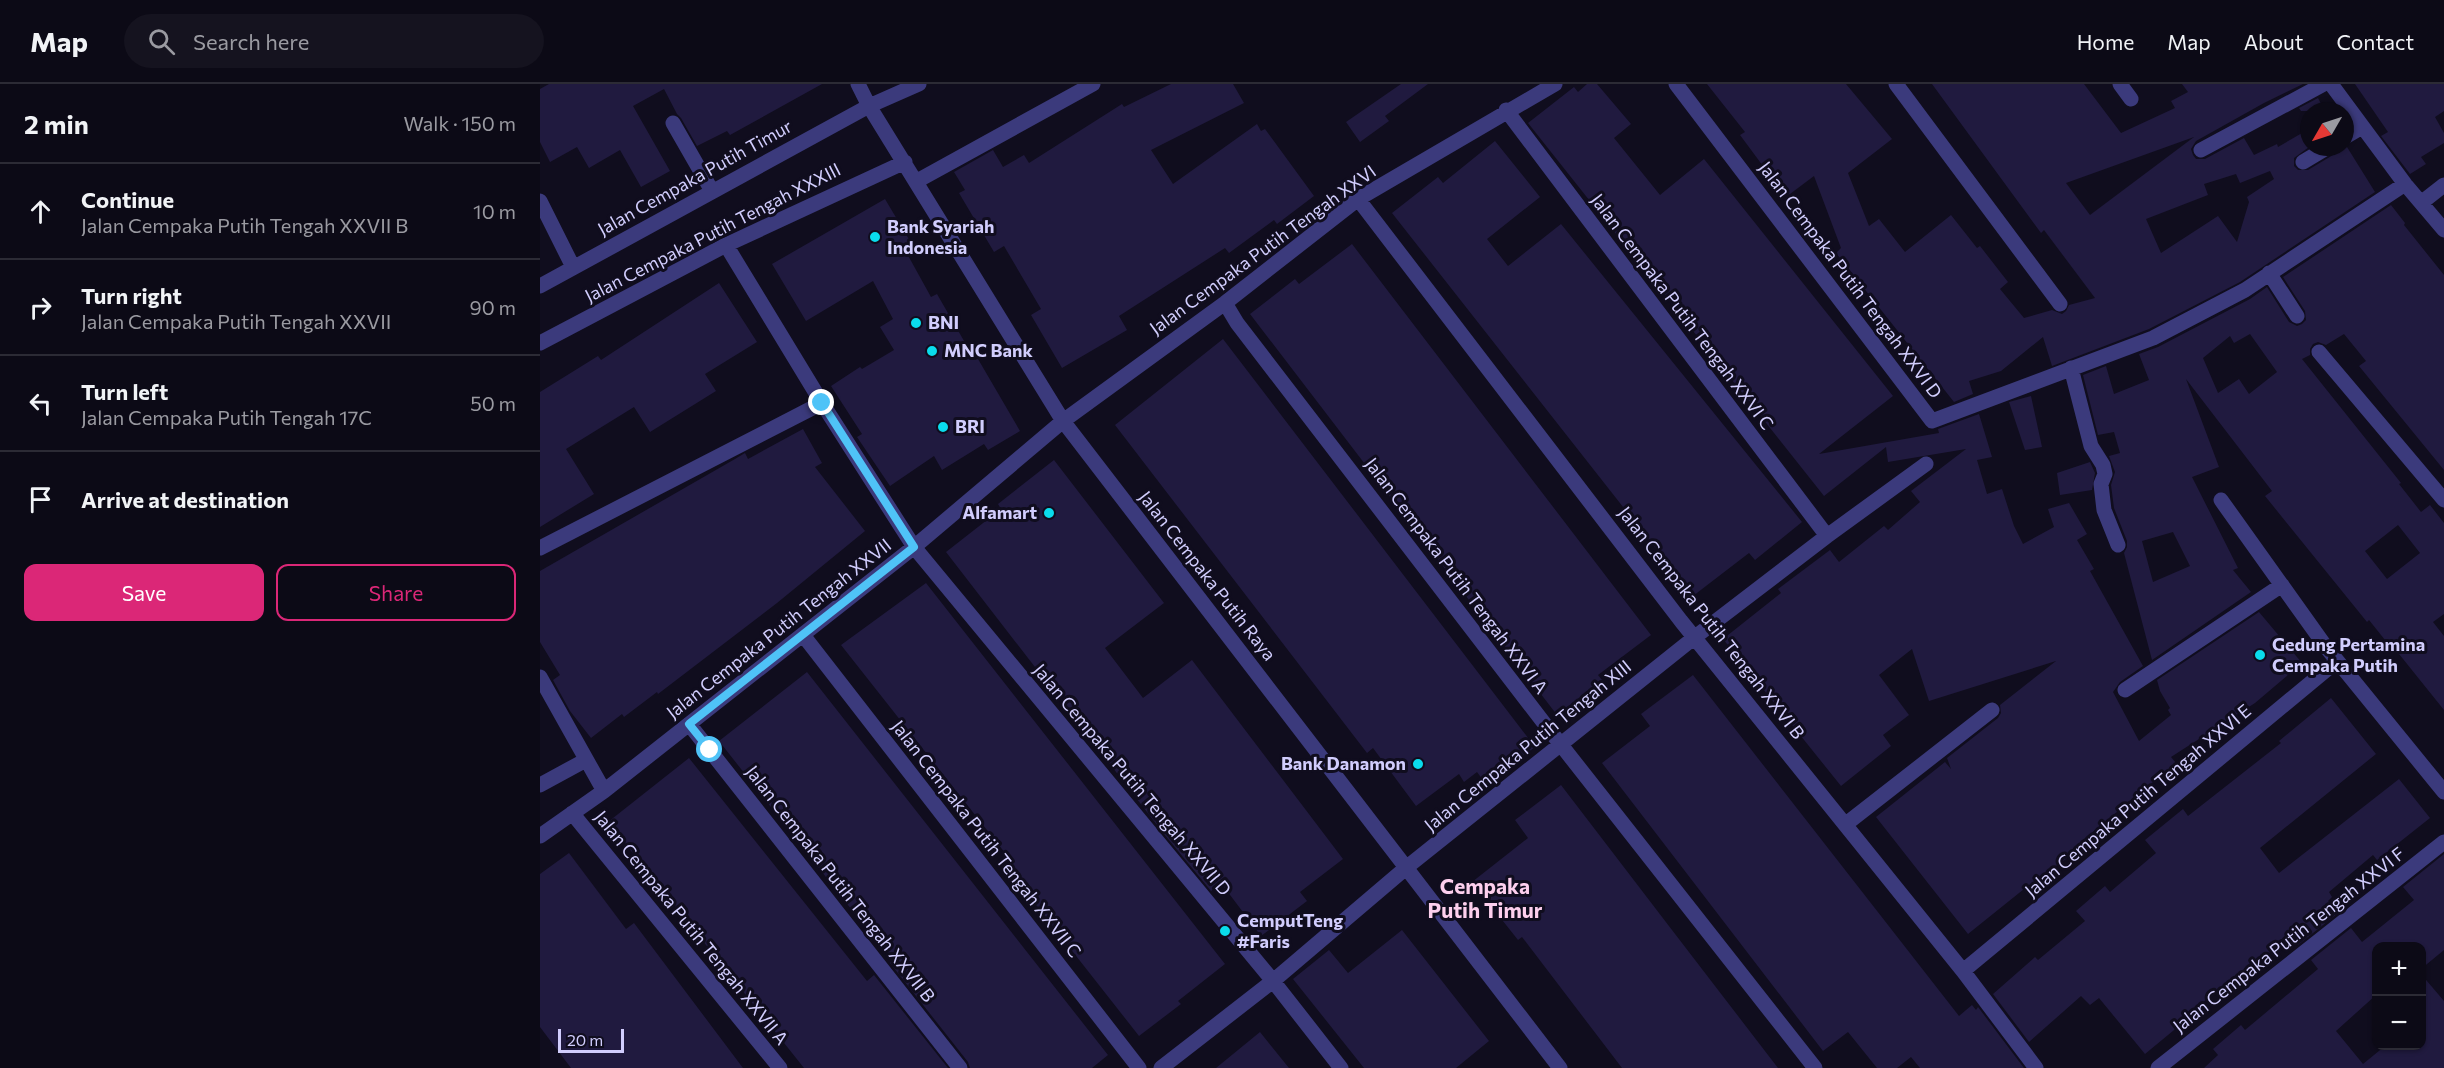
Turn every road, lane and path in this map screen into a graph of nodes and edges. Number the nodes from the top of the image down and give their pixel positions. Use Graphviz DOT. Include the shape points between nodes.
graph roads {
  1 [pos="858,84"];
  2 [pos="919,84"];
  3 [pos="1093,84"];
  4 [pos="1555,84"];
  5 [pos="1676,84"];
  6 [pos="1896,84"];
  7 [pos="2120,84"];
  8 [pos="2324,84"];
  9 [pos="2331,84"];
  10 [pos="2131,99"];
  11 [pos="872,110"];
  12 [pos="1506,111"];
  13 [pos="673,123"];
  14 [pos="2362,127"];
  15 [pos="2354,132"];
  16 [pos="2200,150"];
  17 [pos="2313,156"];
  18 [pos="902,158"];
  19 [pos="2303,162"];
  20 [pos="917,181"];
  21 [pos="2405,184"];
  22 [pos="2444,185"];
  23 [pos="712,191"];
  24 [pos="1359,199"];
  25 [pos="540,201"];
  26 [pos="2421,202"];
  27 [pos="2444,231"];
  28 [pos="726,245"];
  29 [pos="573,267"];
  30 [pos="2270,273"];
  31 [pos="540,286"];
  32 [pos="1225,303"];
  33 [pos="2060,304"];
  34 [pos="2297,316"];
  35 [pos="540,343"];
  36 [pos="2319,352"];
  37 [pos="2072,368"];
  38 [pos="822,403"];
  39 [pos="1063,421"];
  40 [pos="1926,464"];
  41 [pos="2221,500"];
  42 [pos="2444,500"];
  43 [pos="1827,536"];
  44 [pos="2118,545"];
  45 [pos="914,547"];
  46 [pos="540,548"];
  47 [pos="2282,585"];
  48 [pos="803,635"];
  49 [pos="1695,637"];
  50 [pos="2337,661"];
  51 [pos="540,677"];
  52 [pos="2125,690"];
  53 [pos="1992,711"];
  54 [pos="689,724"];
  55 [pos="1562,745"];
  56 [pos="586,760"];
  57 [pos="540,785"];
  58 [pos="604,791"];
  59 [pos="2444,792"];
  60 [pos="572,813"];
  61 [pos="1846,824"];
  62 [pos="540,836"];
  63 [pos="2444,842"];
  64 [pos="1407,867"];
  65 [pos="1963,971"];
  66 [pos="1273,981"];
  67 [pos="780,1068"];
  68 [pos="960,1068"];
  69 [pos="1139,1068"];
  70 [pos="1161,1068"];
  71 [pos="1341,1068"];
  72 [pos="1560,1068"];
  73 [pos="1815,1068"];
  74 [pos="2036,1068"];
  75 [pos="2158,1068"];
  1 -- 11 [label="street, Jalan Cempaka Putih Raya"];
  2 -- 11 [label="street, Jalan Cempaka Putih Timur"];
  3 -- 20 [label="street"];
  4 -- 12 [label="street, Jalan Cempaka Putih Tengah XXVI"];
  5 -- 37 [label="street, Jalan Cempaka Putih Tengah XXVI D" via="1932,421"];
  6 -- 33 [label="street"];
  7 -- 10 [label="street"];
  8 -- 16 [label="street"];
  9 -- 14 [label="street"];
  11 -- 18 [label="street, Jalan Cempaka Putih Raya"];
  11 -- 23 [label="street, Jalan Cempaka Putih Timur"];
  12 -- 24 [label="street, Jalan Cempaka Putih Tengah XXVI"];
  12 -- 43 [label="street, Jalan Cempaka Putih Tengah XXVI C"];
  13 -- 23 [label="street"];
  14 -- 15 [label="street"];
  14 -- 21 [label="street"];
  17 -- 19 [label="street"];
  18 -- 20 [label="street, Jalan Cempaka Putih Raya"];
  18 -- 28 [label="street, Jalan Cempaka Putih Tengah XXXIII"];
  20 -- 39 [label="street, Jalan Cempaka Putih Raya"];
  21 -- 26 [label="street"];
  21 -- 30 [label="street, Jalan Cempaka Putih Tengah XXVI D"];
  22 -- 26 [label="street"];
  23 -- 29 [label="street, Jalan Cempaka Putih Timur"];
  24 -- 32 [label="street, Jalan Cempaka Putih Tengah XXVI"];
  24 -- 49 [label="street, Jalan Cempaka Putih Tengah XXVI B"];
  25 -- 29 [label="street"];
  26 -- 27 [label="street"];
  28 -- 35 [label="street, Jalan Cempaka Putih Tengah XXXIII"];
  28 -- 38 [label="street, Jalan Cempaka Putih Tengah XXVII D"];
  29 -- 31 [label="street, Jalan Cempaka Putih Timur"];
  30 -- 34 [label="street"];
  30 -- 37 [label="street, Jalan Cempaka Putih Tengah XXVI D" via="2153,338"];
  32 -- 39 [label="street, Jalan Cempaka Putih Tengah XXVI"];
  32 -- 55 [label="street, Jalan Cempaka Putih Tengah XXVI A"];
  36 -- 42 [label="street"];
  37 -- 44 [label="street" via="2091,446 2103,465 2104,510"];
  38 -- 45 [label="street, Jalan Cempaka Putih Tengah XXVII D"];
  38 -- 46 [label="street"];
  39 -- 45 [label="street, Jalan Cempaka Putih Tengah XXVII"];
  39 -- 64 [label="street, Jalan Cempaka Putih Raya"];
  40 -- 43 [label="street, Jalan Cempaka Putih Tengah XIII"];
  41 -- 47 [label="street"];
  43 -- 49 [label="street, Jalan Cempaka Putih Tengah XIII"];
  45 -- 48 [label="street, Jalan Cempaka Putih Tengah XXVII"];
  45 -- 66 [label="street, Jalan Cempaka Putih Tengah XXVII D"];
  47 -- 50 [label="street"];
  47 -- 52 [label="street"];
  48 -- 54 [label="street, Jalan Cempaka Putih Tengah XXVII"];
  48 -- 69 [label="street, Jalan Cempaka Putih Tengah XXVII C"];
  49 -- 55 [label="street, Jalan Cempaka Putih Tengah XIII"];
  49 -- 61 [label="street, Jalan Cempaka Putih Tengah XXVI B"];
  50 -- 59 [label="street"];
  50 -- 65 [label="street, Jalan Cempaka Putih Tengah XXVI E"];
  51 -- 56 [label="street"];
  53 -- 61 [label="street"];
  54 -- 58 [label="street, Jalan Cempaka Putih Tengah XXVII"];
  54 -- 68 [label="street, Jalan Cempaka Putih Tengah XXVII B"];
  55 -- 64 [label="street, Jalan Cempaka Putih Tengah XIII"];
  55 -- 73 [label="street, Jalan Cempaka Putih Tengah XXVI A"];
  56 -- 57 [label="street"];
  56 -- 58 [label="street"];
  58 -- 60 [label="street, Jalan Cempaka Putih Tengah XXVII"];
  60 -- 62 [label="street, Jalan Cempaka Putih Tengah XXVII"];
  60 -- 67 [label="street, Jalan Cempaka Putih Tengah XXVII A"];
  61 -- 65 [label="street, Jalan Cempaka Putih Tengah XXVI B"];
  63 -- 75 [label="street, Jalan Cempaka Putih Tengah XXVI F"];
  64 -- 66 [label="street, Jalan Cempaka Putih Tengah XIII"];
  64 -- 72 [label="street, Jalan Cempaka Putih Raya"];
  65 -- 74 [label="street, Jalan Cempaka Putih Tengah XXVI B"];
  66 -- 70 [label="street, Jalan Cempaka Putih Tengah XIII"];
  66 -- 71 [label="street, Jalan Cempaka Putih Tengah XXVII D"];
}
